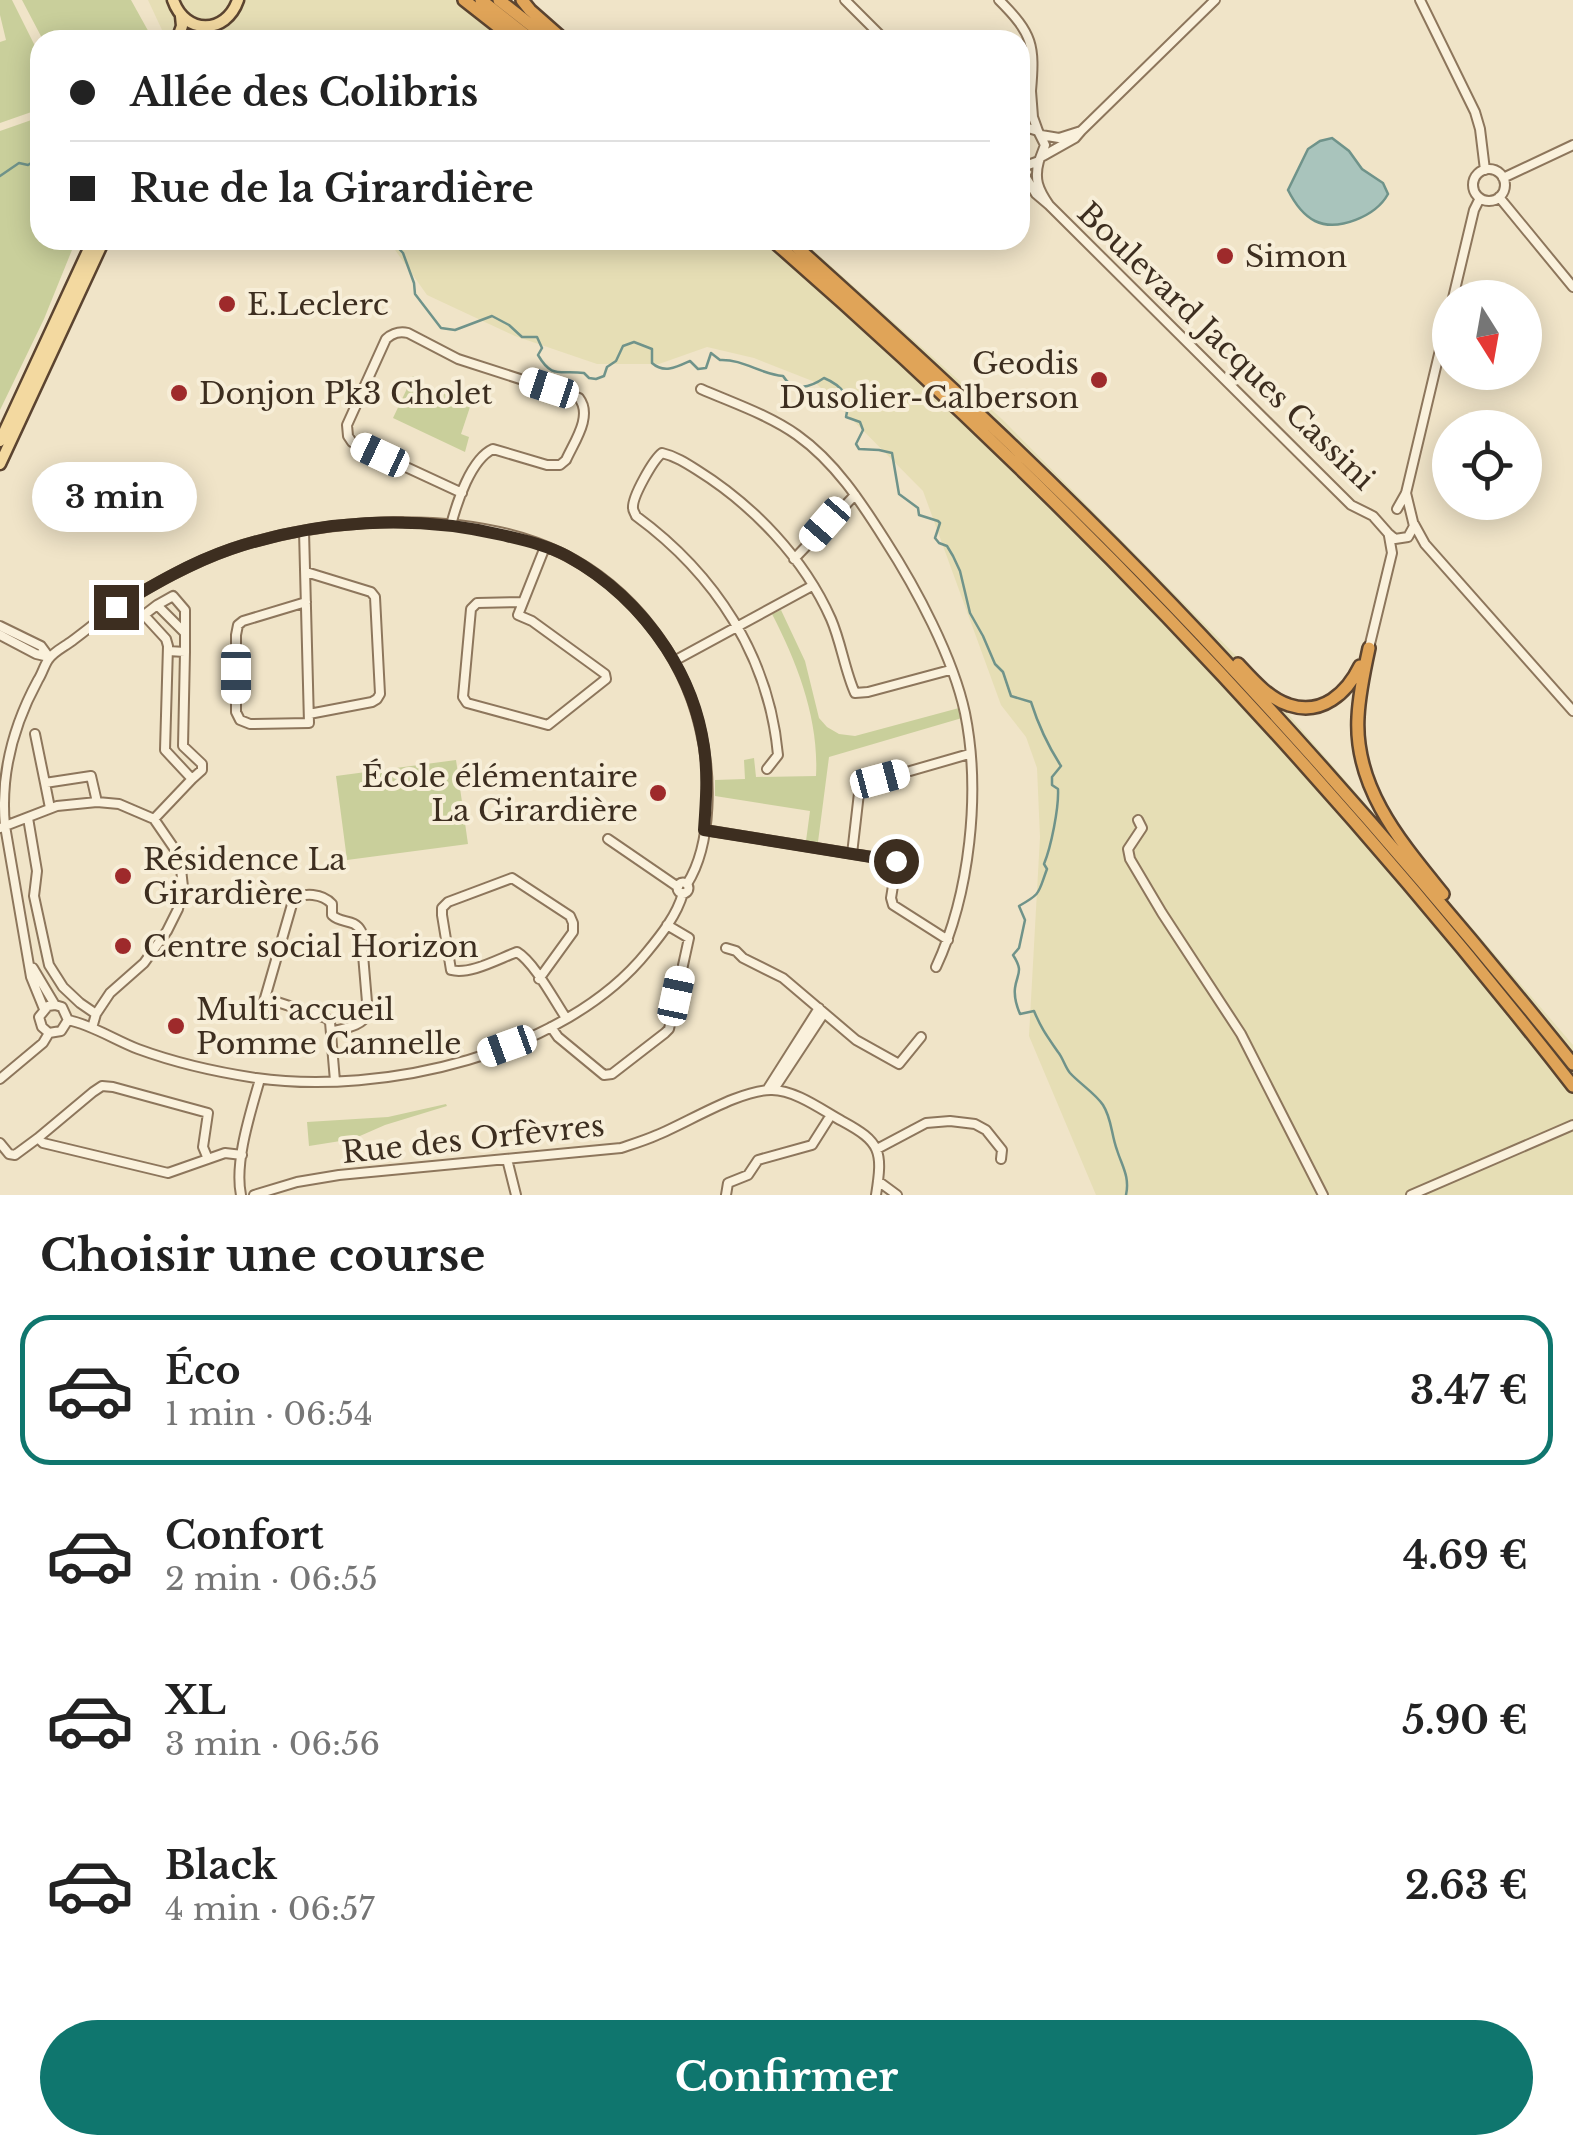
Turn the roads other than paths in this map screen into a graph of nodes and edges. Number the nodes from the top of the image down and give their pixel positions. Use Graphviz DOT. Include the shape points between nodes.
graph roads {
  1 [pos="173,0"];
  2 [pos="238,0"];
  3 [pos="464,0"];
  4 [pos="481,0"];
  5 [pos="499,0"];
  6 [pos="522,0"];
  7 [pos="845,0"];
  8 [pos="999,0"];
  9 [pos="1215,0"];
  10 [pos="1420,0"];
  11 [pos="181,16"];
  12 [pos="180,30"];
  13 [pos="502,30"];
  14 [pos="519,30"];
  15 [pos="537,30"];
  16 [pos="553,30"];
  17 [pos="875,30"];
  18 [pos="1025,30"];
  19 [pos="1030,39"];
  20 [pos="1031,91"];
  21 [pos="1030,94"];
  22 [pos="1030,129"];
  23 [pos="1082,131"];
  24 [pos="1040,133"];
  25 [pos="1573,145"];
  26 [pos="1041,158"];
  27 [pos="1030,164"];
  28 [pos="1485,170"];
  29 [pos="1503,178"];
  30 [pos="1030,184"];
  31 [pos="1499,197"];
  32 [pos="1480,198"];
  33 [pos="1048,204"];
  34 [pos="87,250"];
  35 [pos="99,250"];
  36 [pos="783,250"];
  37 [pos="800,250"];
  38 [pos="1456,280"];
  39 [pos="1573,287"];
  40 [pos="1432,384"];
  41 [pos="701,389"];
  42 [pos="0,442"];
  43 [pos="0,464"];
  44 [pos="462,493"];
  45 [pos="1406,494"];
  46 [pos="854,495"];
  47 [pos="1391,513"];
  48 [pos="1410,514"];
  49 [pos="1373,516"];
  50 [pos="1414,524"];
  51 [pos="451,525"];
  52 [pos="304,531"];
  53 [pos="1387,532"];
  54 [pos="1404,538"];
  55 [pos="1425,544"];
  56 [pos="545,547"];
  57 [pos="1392,553"];
  58 [pos="794,559"];
  59 [pos="306,572"];
  60 [pos="812,586"];
  61 [pos="306,602"];
  62 [pos="523,602"];
  63 [pos="157,605"];
  64 [pos="0,626"];
  65 [pos="738,626"];
  66 [pos="185,632"];
  67 [pos="1198,632"];
  68 [pos="0,635"];
  69 [pos="1369,648"];
  70 [pos="168,651"];
  71 [pos="184,652"];
  72 [pos="50,657"];
  73 [pos="674,661"];
  74 [pos="950,670"];
  75 [pos="1573,711"];
  76 [pos="309,718"];
  77 [pos="35,734"];
  78 [pos="969,754"];
  79 [pos="767,768"];
  80 [pos="192,779"];
  81 [pos="46,783"];
  82 [pos="97,802"];
  83 [pos="50,808"];
  84 [pos="28,818"];
  85 [pos="154,819"];
  86 [pos="1138,820"];
  87 [pos="3,827"];
  88 [pos="704,830"];
  89 [pos="608,839"];
  90 [pos="899,844"];
  91 [pos="852,854"];
  92 [pos="896,861"];
  93 [pos="682,888"];
  94 [pos="667,924"];
  95 [pos="1462,928"];
  96 [pos="948,940"];
  97 [pos="726,948"];
  98 [pos="29,960"];
  99 [pos="936,967"];
  100 [pos="539,979"];
  101 [pos="265,998"];
  102 [pos="55,1005"];
  103 [pos="44,1009"];
  104 [pos="260,1010"];
  105 [pos="821,1011"];
  106 [pos="98,1012"];
  107 [pos="566,1018"];
  108 [pos="68,1020"];
  109 [pos="550,1027"];
  110 [pos="92,1028"];
  111 [pos="49,1032"];
  112 [pos="331,1032"];
  113 [pos="921,1037"];
  114 [pos="1573,1064"];
  115 [pos="2,1073"];
  116 [pos="260,1079"];
  117 [pos="335,1081"];
  118 [pos="1573,1086"];
  119 [pos="771,1090"];
  120 [pos="831,1115"];
  121 [pos="1573,1125"];
  122 [pos="38,1138"];
  123 [pos="0,1143"];
  124 [pos="877,1150"];
  125 [pos="242,1155"];
  126 [pos="208,1159"];
  127 [pos="506,1159"];
  128 [pos="1001,1159"];
  129 [pos="878,1182"];
  130 [pos="242,1195"];
  131 [pos="254,1195"];
  132 [pos="516,1195"];
  133 [pos="726,1195"];
  134 [pos="876,1195"];
  135 [pos="897,1195"];
  136 [pos="1323,1195"];
  137 [pos="1411,1195"];
  1 -- 11 [label="main road"];
  2 -- 11 [label="main road" via="225,20 202,30"];
  3 -- 13 [label="highway"];
  4 -- 14 [label="highway"];
  5 -- 15 [label="highway"];
  6 -- 16 [label="highway"];
  7 -- 17 [label="street"];
  8 -- 18 [label="street"];
  9 -- 23 [label="street"];
  10 -- 28 [label="street" via="1474,112"];
  11 -- 12 [label="main road"];
  19 -- 20 [label="street"];
  20 -- 21 [label="street"];
  20 -- 24 [label="street, Boulevard Jacques Cassini"];
  22 -- 24 [label="street"];
  23 -- 24 [label="street" via="1059,138"];
  23 -- 26 [label="street"];
  24 -- 26 [label="street, Boulevard Jacques Cassini"];
  25 -- 29 [label="street"];
  26 -- 27 [label="street"];
  26 -- 33 [label="street, Boulevard Jacques Cassini" via="1037,184"];
  28 -- 29 [label="street"];
  28 -- 32 [label="street" via="1473,182"];
  29 -- 31 [label="street"];
  30 -- 33 [label="street, Boulevard Jacques Cassini"];
  31 -- 32 [label="street"];
  31 -- 39 [label="street"];
  32 -- 38 [label="street"];
  33 -- 49 [label="street, Boulevard Jacques Cassini" via="1351,504"];
  34 -- 42 [label="main road"];
  35 -- 43 [label="main road"];
  36 -- 118 [label="highway" via="986,436 1199,650 1381,851"];
  37 -- 67 [label="highway" via="963,398"];
  40 -- 45 [label="street"];
  41 -- 46 [label="street" via="798,436"];
  44 -- 44 [label="street" via="478,458 492,448 560,466 585,417 584,404 458,359 408,333 392,334 348,436"];
  44 -- 51 [label="street"];
  45 -- 47 [label="street"];
  45 -- 48 [label="street"];
  46 -- 58 [label="street"];
  46 -- 74 [label="street" via="912,584"];
  47 -- 48 [label="street"];
  47 -- 49 [label="street, Boulevard Jacques Cassini"];
  47 -- 53 [label="street"];
  48 -- 50 [label="street"];
  49 -- 53 [label="street, Boulevard Jacques Cassini"];
  50 -- 54 [label="street"];
  50 -- 55 [label="street"];
  51 -- 52 [label="street" via="370,523"];
  51 -- 56 [label="street"];
  52 -- 59 [label="street"];
  52 -- 72 [label="street" via="230,549 174,573"];
  53 -- 54 [label="street"];
  53 -- 57 [label="street"];
  54 -- 55 [label="street"];
  54 -- 57 [label="street"];
  55 -- 75 [label="street"];
  56 -- 62 [label="street"];
  56 -- 73 [label="street" via="624,598"];
  57 -- 69 [label="street"];
  58 -- 60 [label="street"];
  58 -- 65 [label="street" via="722,486 669,454 656,456 633,511 696,568"];
  59 -- 61 [label="street"];
  59 -- 76 [label="street" via="376,597 380,694 372,702"];
  60 -- 65 [label="street"];
  60 -- 74 [label="street" via="856,692"];
  61 -- 76 [label="street"];
  61 -- 76 [label="street" via="238,625 236,712 250,724"];
  62 -- 62 [label="street" via="518,616 605,674 548,725 467,703 462,696 471,608"];
  63 -- 66 [label="street"];
  63 -- 66 [label="street" via="173,596 185,610"];
  63 -- 70 [label="street" via="144,616 166,639"];
  64 -- 72 [label="street"];
  65 -- 73 [label="street"];
  65 -- 79 [label="street" via="774,724 778,756"];
  66 -- 71 [label="street"];
  67 -- 69 [label="highway" via="1275,698 1296,706 1336,698 1353,682"];
  67 -- 95 [label="highway"];
  68 -- 72 [label="street"];
  69 -- 95 [label="highway" via="1357,720 1367,780 1388,823 1459,914"];
  70 -- 71 [label="street"];
  70 -- 80 [label="street" via="165,750"];
  71 -- 80 [label="street" via="184,746 202,764"];
  72 -- 87 [label="street" via="10,742"];
  73 -- 88 [label="street" via="704,744"];
  74 -- 78 [label="street"];
  77 -- 81 [label="street"];
  78 -- 91 [label="street" via="865,784"];
  78 -- 96 [label="street" via="972,814"];
  80 -- 85 [label="street"];
  81 -- 82 [label="street" via="91,776"];
  81 -- 83 [label="street"];
  82 -- 83 [label="street"];
  82 -- 85 [label="street"];
  83 -- 84 [label="street"];
  84 -- 87 [label="street"];
  84 -- 106 [label="street" via="48,964 63,987"];
  85 -- 106 [label="street" via="176,850 183,887 178,909 144,962"];
  86 -- 136 [label="street" via="1142,828 1128,849 1130,859 1241,1034"];
  87 -- 98 [label="street"];
  88 -- 91 [label="street"];
  88 -- 93 [label="street"];
  89 -- 93 [label="street"];
  90 -- 92 [label="street"];
  91 -- 92 [label="street"];
  92 -- 96 [label="street" via="893,906"];
  93 -- 94 [label="street"];
  94 -- 107 [label="street" via="620,982"];
  94 -- 109 [label="street" via="689,938 665,1033 604,1074"];
  95 -- 114 [label="highway"];
  96 -- 99 [label="street"];
  97 -- 105 [label="street" via="782,978"];
  98 -- 102 [label="street"];
  98 -- 103 [label="street"];
  100 -- 100 [label="street" via="517,952 451,970 442,908 512,878 570,916 573,932"];
  100 -- 107 [label="street"];
  101 -- 104 [label="street"];
  101 -- 112 [label="street" via="326,1018"];
  101 -- 112 [label="street" via="293,901 307,895 327,899 334,918 358,925 368,1014"];
  102 -- 103 [label="street"];
  102 -- 108 [label="street"];
  103 -- 111 [label="street" via="39,1018"];
  105 -- 113 [label="street" via="899,1064"];
  105 -- 119 [label="street"];
  106 -- 110 [label="street"];
  107 -- 109 [label="street"];
  108 -- 110 [label="street"];
  108 -- 111 [label="street" via="62,1031"];
  109 -- 117 [label="street" via="441,1068"];
  110 -- 116 [label="street" via="172,1060"];
  111 -- 115 [label="street"];
  112 -- 117 [label="street"];
  116 -- 117 [label="street"];
  116 -- 125 [label="street"];
  119 -- 120 [label="street"];
  119 -- 127 [label="street, Rue des Orfèvres" via="621,1148"];
  120 -- 124 [label="street" via="866,1135"];
  120 -- 133 [label="street" via="812,1145 758,1160 748,1176 728,1183"];
  121 -- 137 [label="street"];
  122 -- 123 [label="street" via="15,1156"];
  122 -- 126 [label="street" via="168,1173"];
  122 -- 126 [label="street" via="92,1092 113,1087 208,1113"];
  124 -- 128 [label="street" via="926,1123 950,1121 986,1130 1002,1150"];
  124 -- 129 [label="street"];
  125 -- 126 [label="street"];
  125 -- 130 [label="street"];
  127 -- 131 [label="street, Rue des Orfèvres" via="339,1174"];
  127 -- 132 [label="street"];
  129 -- 134 [label="street"];
  129 -- 135 [label="street"];
}
